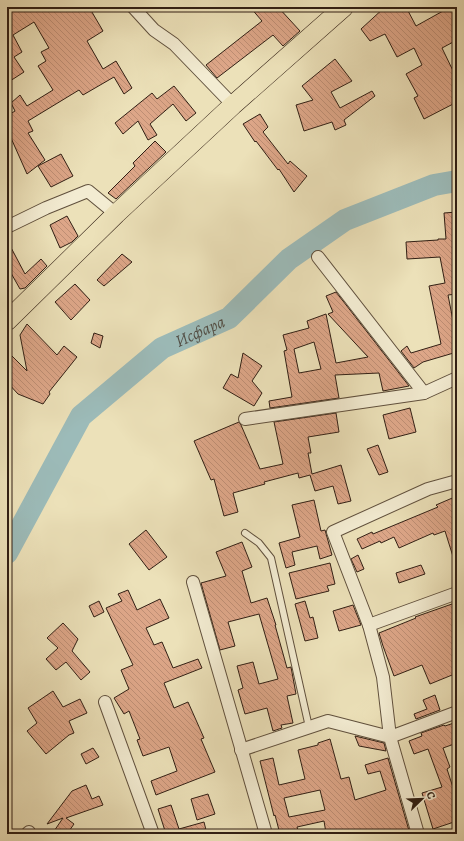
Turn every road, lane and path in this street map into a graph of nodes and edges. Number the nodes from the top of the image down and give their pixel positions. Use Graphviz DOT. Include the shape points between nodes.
graph roads {
  1 [pos="133,7"];
  2 [pos="344,7"];
  3 [pos="233,105"];
  4 [pos="116,214"];
  5 [pos="7,227"];
  6 [pos="318,257"];
  7 [pos="7,321"];
  8 [pos="457,378"];
  9 [pos="424,393"];
  10 [pos="245,419"];
  11 [pos="457,481"];
  12 [pos="246,533"];
  13 [pos="193,582"];
  14 [pos="457,593"];
  15 [pos="369,625"];
  16 [pos="105,702"];
  17 [pos="457,712"];
  18 [pos="309,727"];
  19 [pos="390,737"];
  20 [pos="241,750"];
  21 [pos="153,834"];
  22 [pos="266,834"];
  23 [pos="418,834"];
  1 -- 3 [label="street" via="154,30 174,44"];
  2 -- 3 [label="main road"];
  3 -- 4 [label="main road"];
  4 -- 5 [label="street" via="88,191"];
  4 -- 7 [label="main road"];
  6 -- 9 [label="street"];
  8 -- 9 [label="street"];
  9 -- 10 [label="street"];
  11 -- 15 [label="street" via="428,489 333,532"];
  12 -- 18 [label="lane" via="259,543 271,558"];
  13 -- 20 [label="street"];
  14 -- 15 [label="street"];
  15 -- 19 [label="street" via="383,677"];
  16 -- 21 [label="street"];
  17 -- 19 [label="street"];
  18 -- 19 [label="street" via="328,721"];
  18 -- 20 [label="street"];
  19 -- 23 [label="street"];
  20 -- 22 [label="street"];
}
